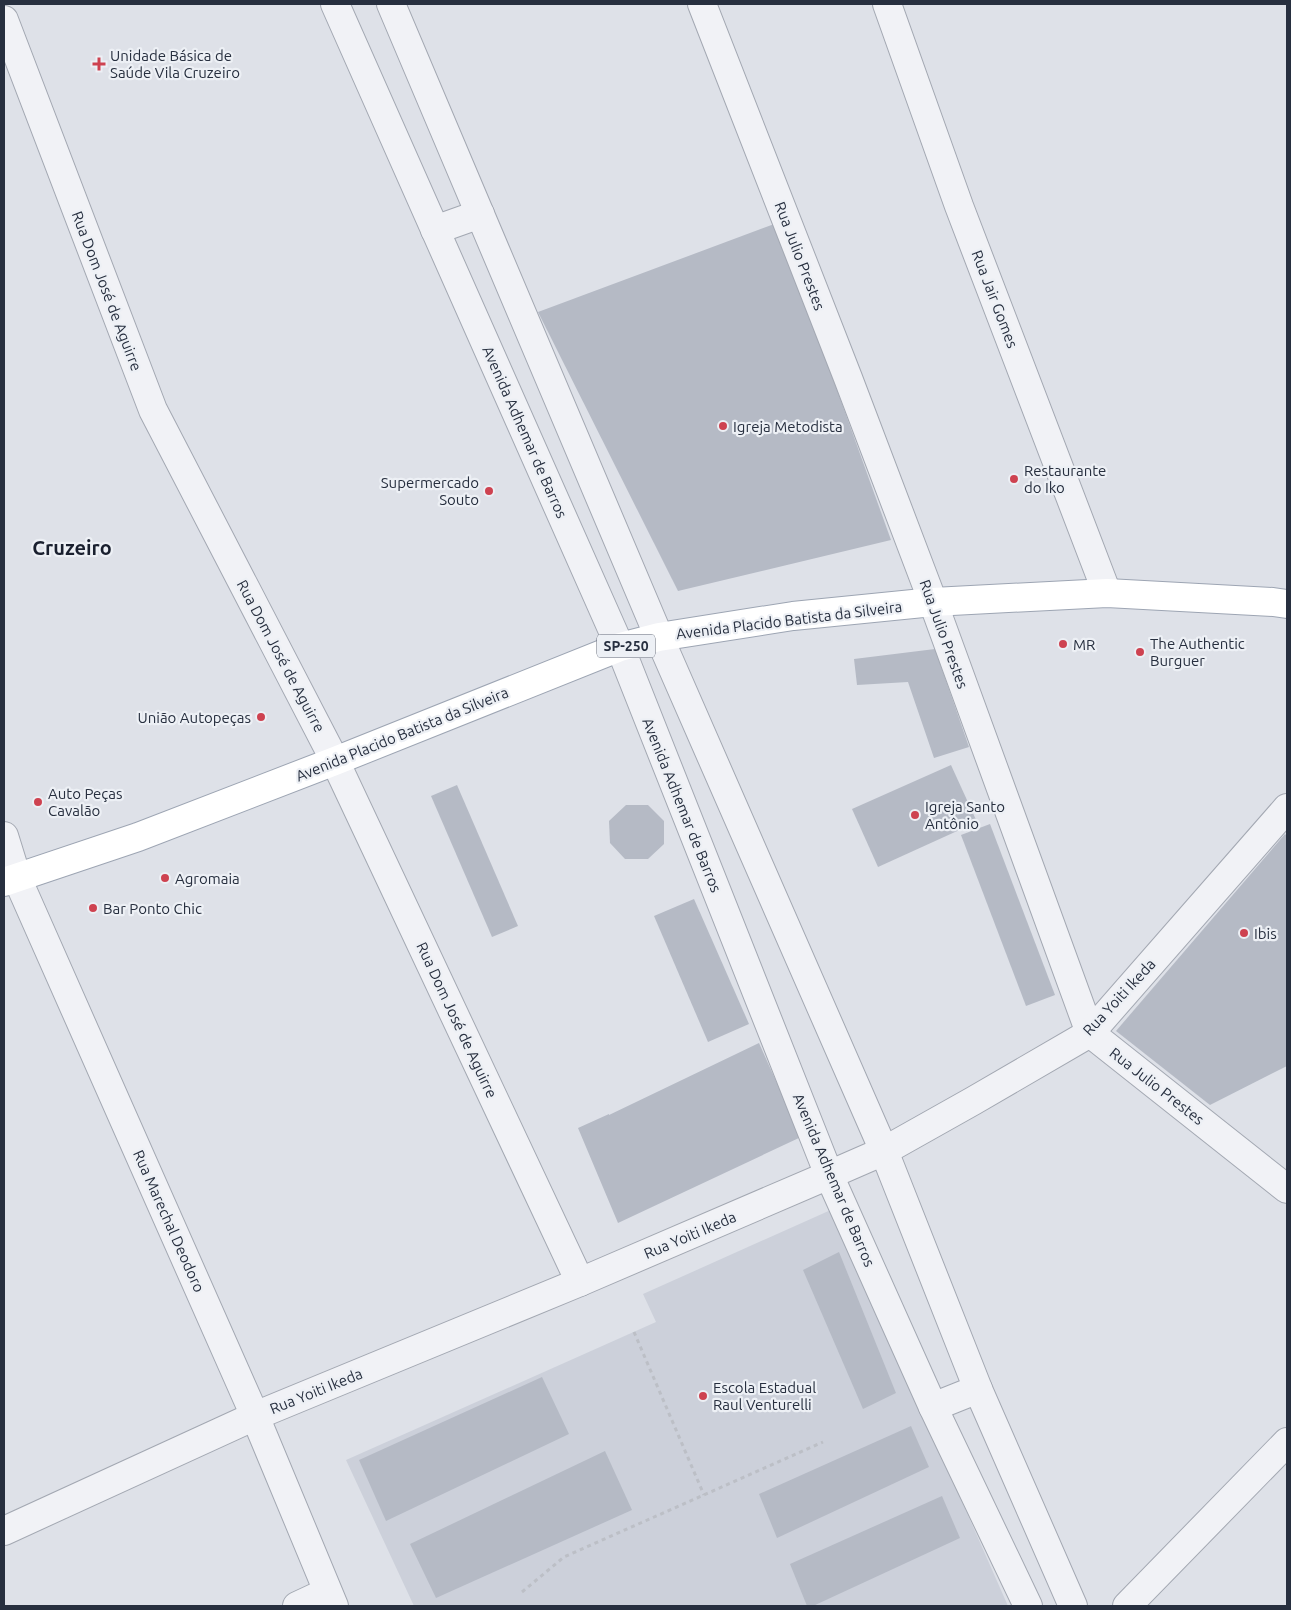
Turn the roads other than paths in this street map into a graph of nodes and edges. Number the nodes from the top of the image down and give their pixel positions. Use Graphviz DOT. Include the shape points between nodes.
graph roads {
  1 [pos="6,4"];
  2 [pos="334,4"];
  3 [pos="391,4"];
  4 [pos="702,4"];
  5 [pos="887,4"];
  6 [pos="4,22"];
  7 [pos="480,214"];
  8 [pos="436,230"];
  9 [pos="1108,593"];
  10 [pos="933,602"];
  11 [pos="1287,604"];
  12 [pos="659,637"];
  13 [pos="620,647"];
  14 [pos="335,761"];
  15 [pos="1287,808"];
  16 [pos="4,836"];
  17 [pos="11,880"];
  18 [pos="1090,1033"];
  19 [pos="884,1150"];
  20 [pos="829,1175"];
  21 [pos="1287,1189"];
  22 [pos="580,1282"];
  23 [pos="978,1388"];
  24 [pos="933,1407"];
  25 [pos="255,1416"];
  26 [pos="1287,1442"];
  27 [pos="4,1532"];
  28 [pos="330,1599"];
  29 [pos="297,1606"];
  30 [pos="1028,1606"];
  31 [pos="1073,1606"];
  32 [pos="1127,1606"];
  1 -- 6 [label="street"];
  2 -- 8 [label="street, Avenida Adhemar de Barros"];
  3 -- 7 [label="street"];
  4 -- 10 [label="street, Rua Julio Prestes"];
  5 -- 9 [label="street, Rua Jair Gomes" via="959,206"];
  6 -- 14 [label="street, Rua Dom José de Aguirre" via="153,410"];
  7 -- 8 [label="street"];
  7 -- 12 [label="street"];
  8 -- 13 [label="street, Avenida Adhemar de Barros"];
  9 -- 10 [label="main road, Avenida Placido Batista da Silveira / SP-250"];
  9 -- 11 [label="main road, Avenida Placido Batista da Silveira / SP-250"];
  10 -- 12 [label="main road, Avenida Placido Batista da Silveira / SP-250" via="794,616"];
  10 -- 18 [label="street, Rua Julio Prestes"];
  12 -- 13 [label="main road, Avenida Placido Batista da Silveira / SP-250"];
  12 -- 19 [label="street"];
  13 -- 14 [label="main road, Avenida Placido Batista da Silveira / SP-250"];
  13 -- 20 [label="street, Avenida Adhemar de Barros"];
  14 -- 17 [label="main road, Avenida Placido Batista da Silveira / SP-250" via="138,837"];
  14 -- 22 [label="street, Rua Dom José de Aguirre"];
  15 -- 18 [label="street, Rua Yoiti Ikeda"];
  16 -- 17 [label="street, Rua Marechal Deodoro"];
  17 -- 25 [label="street, Rua Marechal Deodoro"];
  18 -- 19 [label="street, Rua Yoiti Ikeda"];
  18 -- 21 [label="street, Rua Julio Prestes"];
  19 -- 20 [label="street, Rua Yoiti Ikeda"];
  19 -- 23 [label="street"];
  20 -- 22 [label="street, Rua Yoiti Ikeda"];
  20 -- 24 [label="street, Avenida Adhemar de Barros"];
  22 -- 25 [label="street, Rua Yoiti Ikeda"];
  23 -- 24 [label="street"];
  23 -- 31 [label="street"];
  24 -- 30 [label="street, Avenida Adhemar de Barros"];
  25 -- 27 [label="street, Rua Yoiti Ikeda"];
  25 -- 28 [label="street, Rua Marechal Deodoro"];
  26 -- 32 [label="street"];
  28 -- 29 [label="street"];
}
